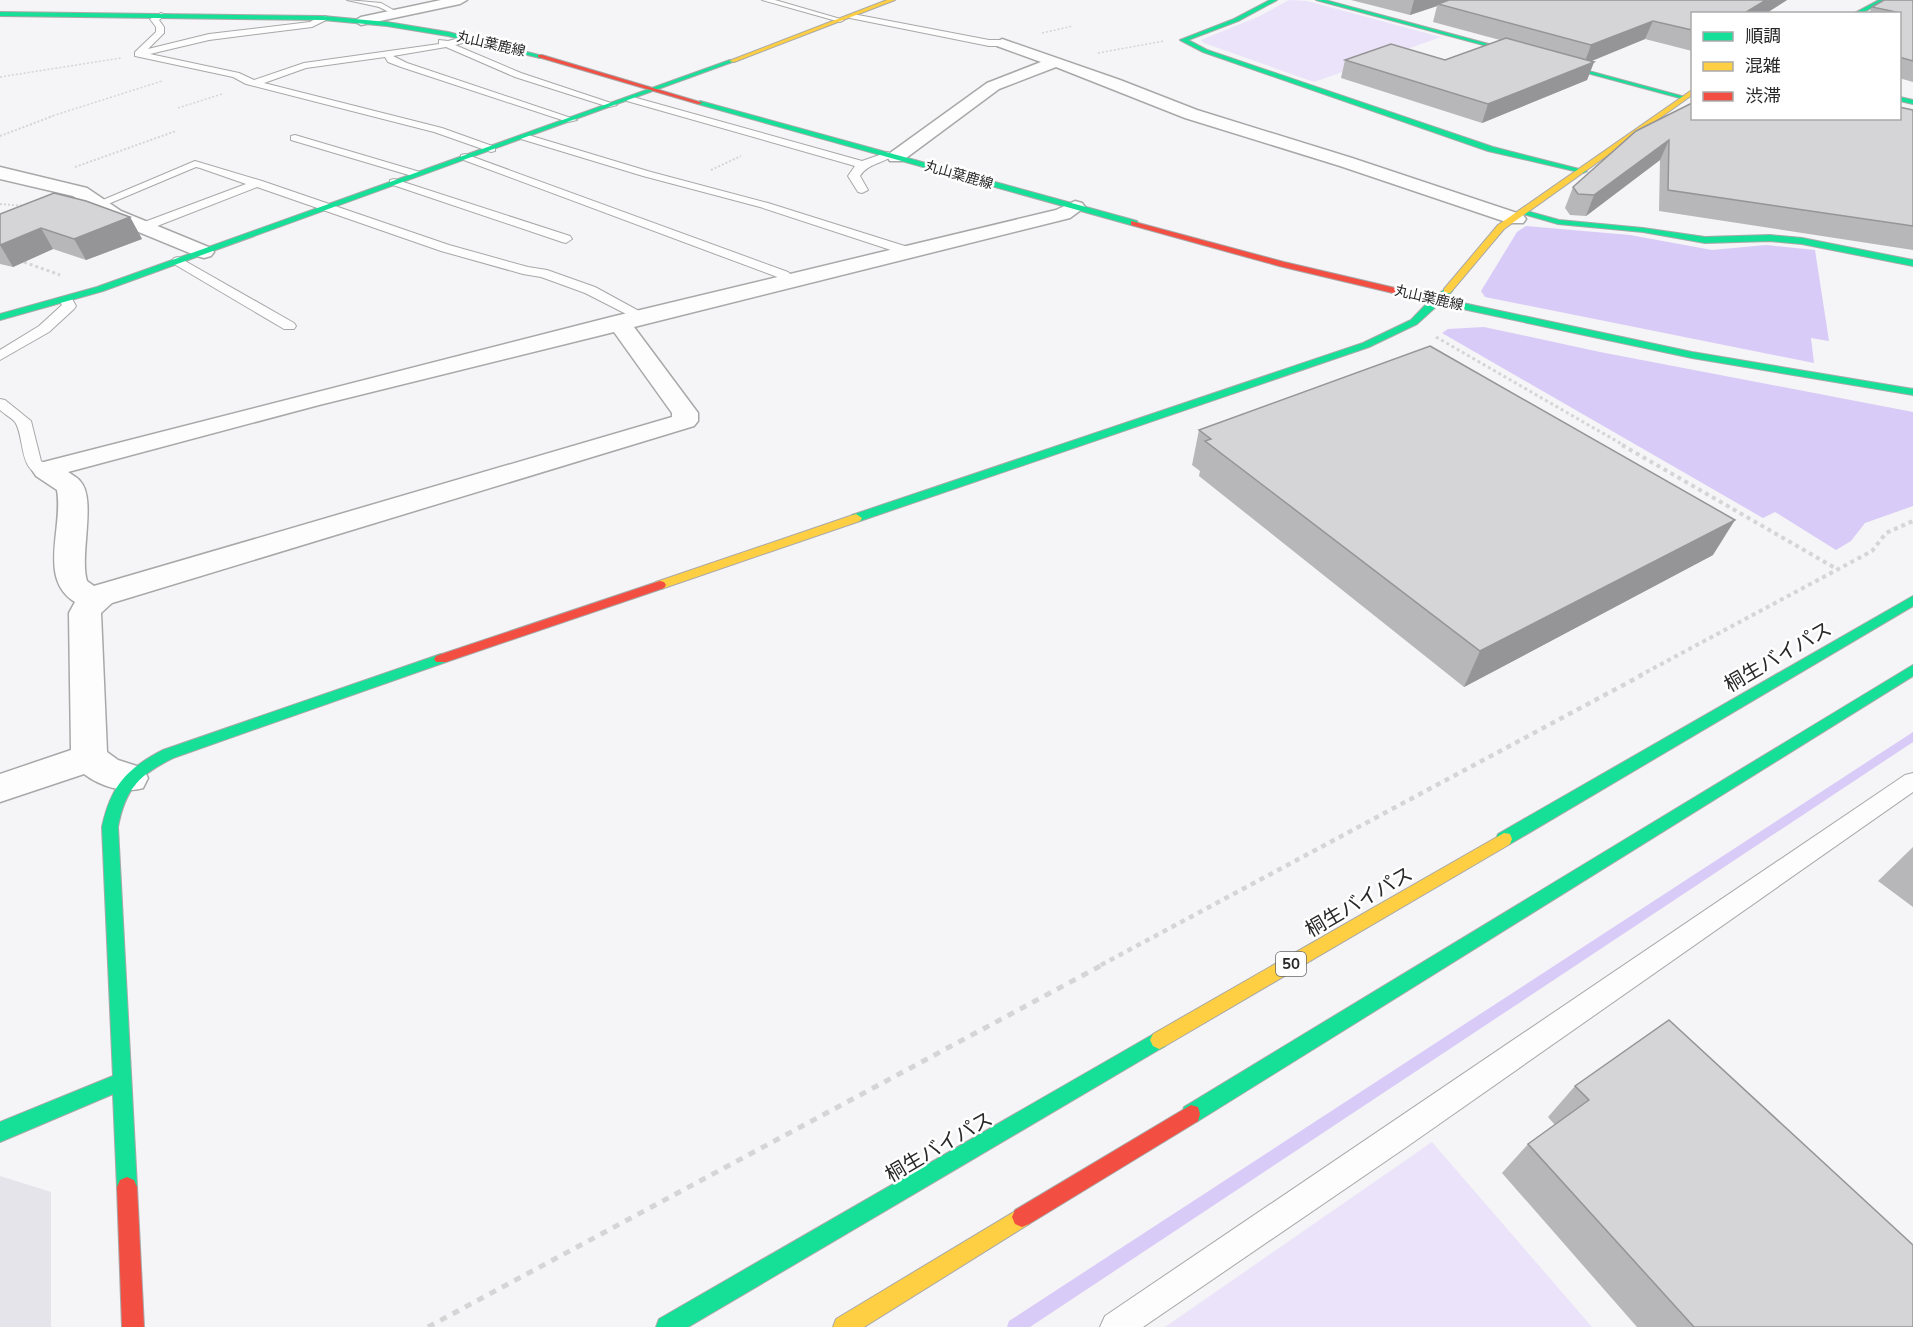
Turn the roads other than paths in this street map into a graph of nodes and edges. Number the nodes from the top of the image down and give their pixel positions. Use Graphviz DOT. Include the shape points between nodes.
graph roads {
  1 [pos="351,0"];
  2 [pos="766,0"];
  3 [pos="892,0"];
  4 [pos="1274,0"];
  5 [pos="1319,0"];
  6 [pos="1883,0"];
  7 [pos="453,1"];
  8 [pos="393,12"];
  9 [pos="1859,12"];
  10 [pos="0,14"];
  11 [pos="160,15"];
  12 [pos="1428,16"];
  13 [pos="323,18"];
  14 [pos="846,18"];
  15 [pos="361,21"];
  16 [pos="1408,23"];
  17 [pos="447,40"];
  18 [pos="1002,43"];
  19 [pos="138,54"];
  20 [pos="388,54"];
  21 [pos="1056,62"];
  22 [pos="255,83"];
  23 [pos="654,90"];
  24 [pos="1687,94"];
  25 [pos="630,99"];
  26 [pos="612,105"];
  27 [pos="572,120"];
  28 [pos="788,128"];
  29 [pos="525,137"];
  30 [pos="295,138"];
  31 [pos="768,139"];
  32 [pos="491,149"];
  33 [pos="892,156"];
  34 [pos="465,157"];
  35 [pos="862,165"];
  36 [pos="1582,171"];
  37 [pos="0,173"];
  38 [pos="416,174"];
  39 [pos="394,182"];
  40 [pos="258,183"];
  41 [pos="862,190"];
  42 [pos="97,205"];
  43 [pos="325,207"];
  44 [pos="1075,207"];
  45 [pos="1521,215"];
  46 [pos="142,227"];
  47 [pos="566,239"];
  48 [pos="907,251"];
  49 [pos="204,252"];
  50 [pos="177,261"];
  51 [pos="1913,263"];
  52 [pos="791,280"];
  53 [pos="66,300"];
  54 [pos="1439,300"];
  55 [pos="0,317"];
  56 [pos="631,320"];
  57 [pos="290,326"];
  58 [pos="0,356"];
  59 [pos="1913,392"];
  60 [pos="0,403"];
  61 [pos="46,470"];
  62 [pos="94,600"];
  63 [pos="1913,600"];
  64 [pos="1913,670"];
  65 [pos="89,758"];
  66 [pos="130,778"];
  67 [pos="1913,781"];
  68 [pos="0,788"];
  69 [pos="122,1081"];
  70 [pos="0,1132"];
  71 [pos="132,1327"];
  72 [pos="667,1327"];
  73 [pos="844,1327"];
  74 [pos="1116,1327"];
  1 -- 8 [label="lane" via="381,5"];
  2 -- 14 [label="lane"];
  3 -- 14 [label="main road"];
  4 -- 36 [label="main road" via="1236,20 1183,39 1205,51 1491,149"];
  5 -- 16 [label="main road"];
  6 -- 9 [label="main road"];
  7 -- 8 [label="street"];
  8 -- 15 [label="street"];
  10 -- 11 [label="main road, 丸山葉鹿線"];
  11 -- 13 [label="main road, 丸山葉鹿線"];
  11 -- 19 [label="lane" via="154,19 160,33"];
  12 -- 16 [label="main road"];
  13 -- 15 [label="main road, 丸山葉鹿線"];
  13 -- 19 [label="lane" via="312,24 209,38"];
  14 -- 18 [label="lane" via="989,44"];
  14 -- 23 [label="main road"];
  15 -- 17 [label="main road, 丸山葉鹿線"];
  16 -- 24 [label="main road"];
  17 -- 20 [label="lane"];
  17 -- 23 [label="main road, 丸山葉鹿線" via="467,39 556,60"];
  17 -- 26 [label="lane" via="524,78"];
  18 -- 21 [label="street"];
  19 -- 22 [label="lane" via="236,75"];
  20 -- 22 [label="lane" via="304,66"];
  20 -- 27 [label="lane" via="391,60 404,65"];
  21 -- 33 [label="street" via="993,86"];
  21 -- 45 [label="street" via="1191,114"];
  22 -- 32 [label="lane" via="438,130"];
  23 -- 25 [label="main road"];
  23 -- 28 [label="main road, 丸山葉鹿線"];
  24 -- 36 [label="main road"];
  25 -- 26 [label="main road"];
  25 -- 31 [label="lane"];
  26 -- 27 [label="main road"];
  27 -- 29 [label="main road"];
  28 -- 31 [label="lane"];
  28 -- 33 [label="main road, 丸山葉鹿線"];
  29 -- 32 [label="main road"];
  29 -- 48 [label="lane" via="764,205"];
  30 -- 38 [label="lane"];
  31 -- 35 [label="lane"];
  32 -- 34 [label="main road"];
  33 -- 35 [label="lane"];
  33 -- 44 [label="main road, 丸山葉鹿線"];
  34 -- 38 [label="main road"];
  34 -- 52 [label="lane" via="675,233"];
  35 -- 41 [label="lane" via="854,176"];
  36 -- 45 [label="main road"];
  37 -- 42 [label="street" via="80,192"];
  38 -- 39 [label="main road"];
  39 -- 43 [label="main road"];
  39 -- 47 [label="lane"];
  40 -- 42 [label="lane" via="195,164"];
  40 -- 43 [label="lane"];
  40 -- 46 [label="lane"];
  42 -- 46 [label="street"];
  43 -- 49 [label="main road"];
  43 -- 56 [label="lane" via="445,248 590,290"];
  44 -- 48 [label="street" via="1063,214"];
  44 -- 54 [label="main road, 丸山葉鹿線" via="1208,245"];
  45 -- 51 [label="main road" via="1705,240 1802,241"];
  45 -- 54 [label="main road" via="1491,236"];
  46 -- 49 [label="street"];
  48 -- 52 [label="street"];
  49 -- 50 [label="main road"];
  50 -- 53 [label="main road"];
  50 -- 57 [label="lane"];
  52 -- 56 [label="street"];
  53 -- 55 [label="main road"];
  53 -- 58 [label="lane" via="69,306 51,324"];
  54 -- 59 [label="main road, 丸山葉鹿線" via="1692,355"];
  54 -- 66 [label="main road" via="1425,314 1398,330 1329,359 200,741 157,757"];
  56 -- 61 [label="street"];
  56 -- 62 [label="street" via="685,413 685,421 127,586"];
  60 -- 61 [label="lane" via="23,421 34,463"];
  61 -- 62 [label="street" via="70,486 74,508 69,576 77,589"];
  62 -- 65 [label="street" via="85,613"];
  63 -- 72 [label="main road, 桐生バイパス / 50"];
  64 -- 73 [label="main road"];
  65 -- 66 [label="street" via="106,771"];
  65 -- 68 [label="street"];
  66 -- 69 [label="main road" via="111,810"];
  67 -- 74 [label="lane"];
  69 -- 70 [label="main road"];
  69 -- 71 [label="main road"];
}
